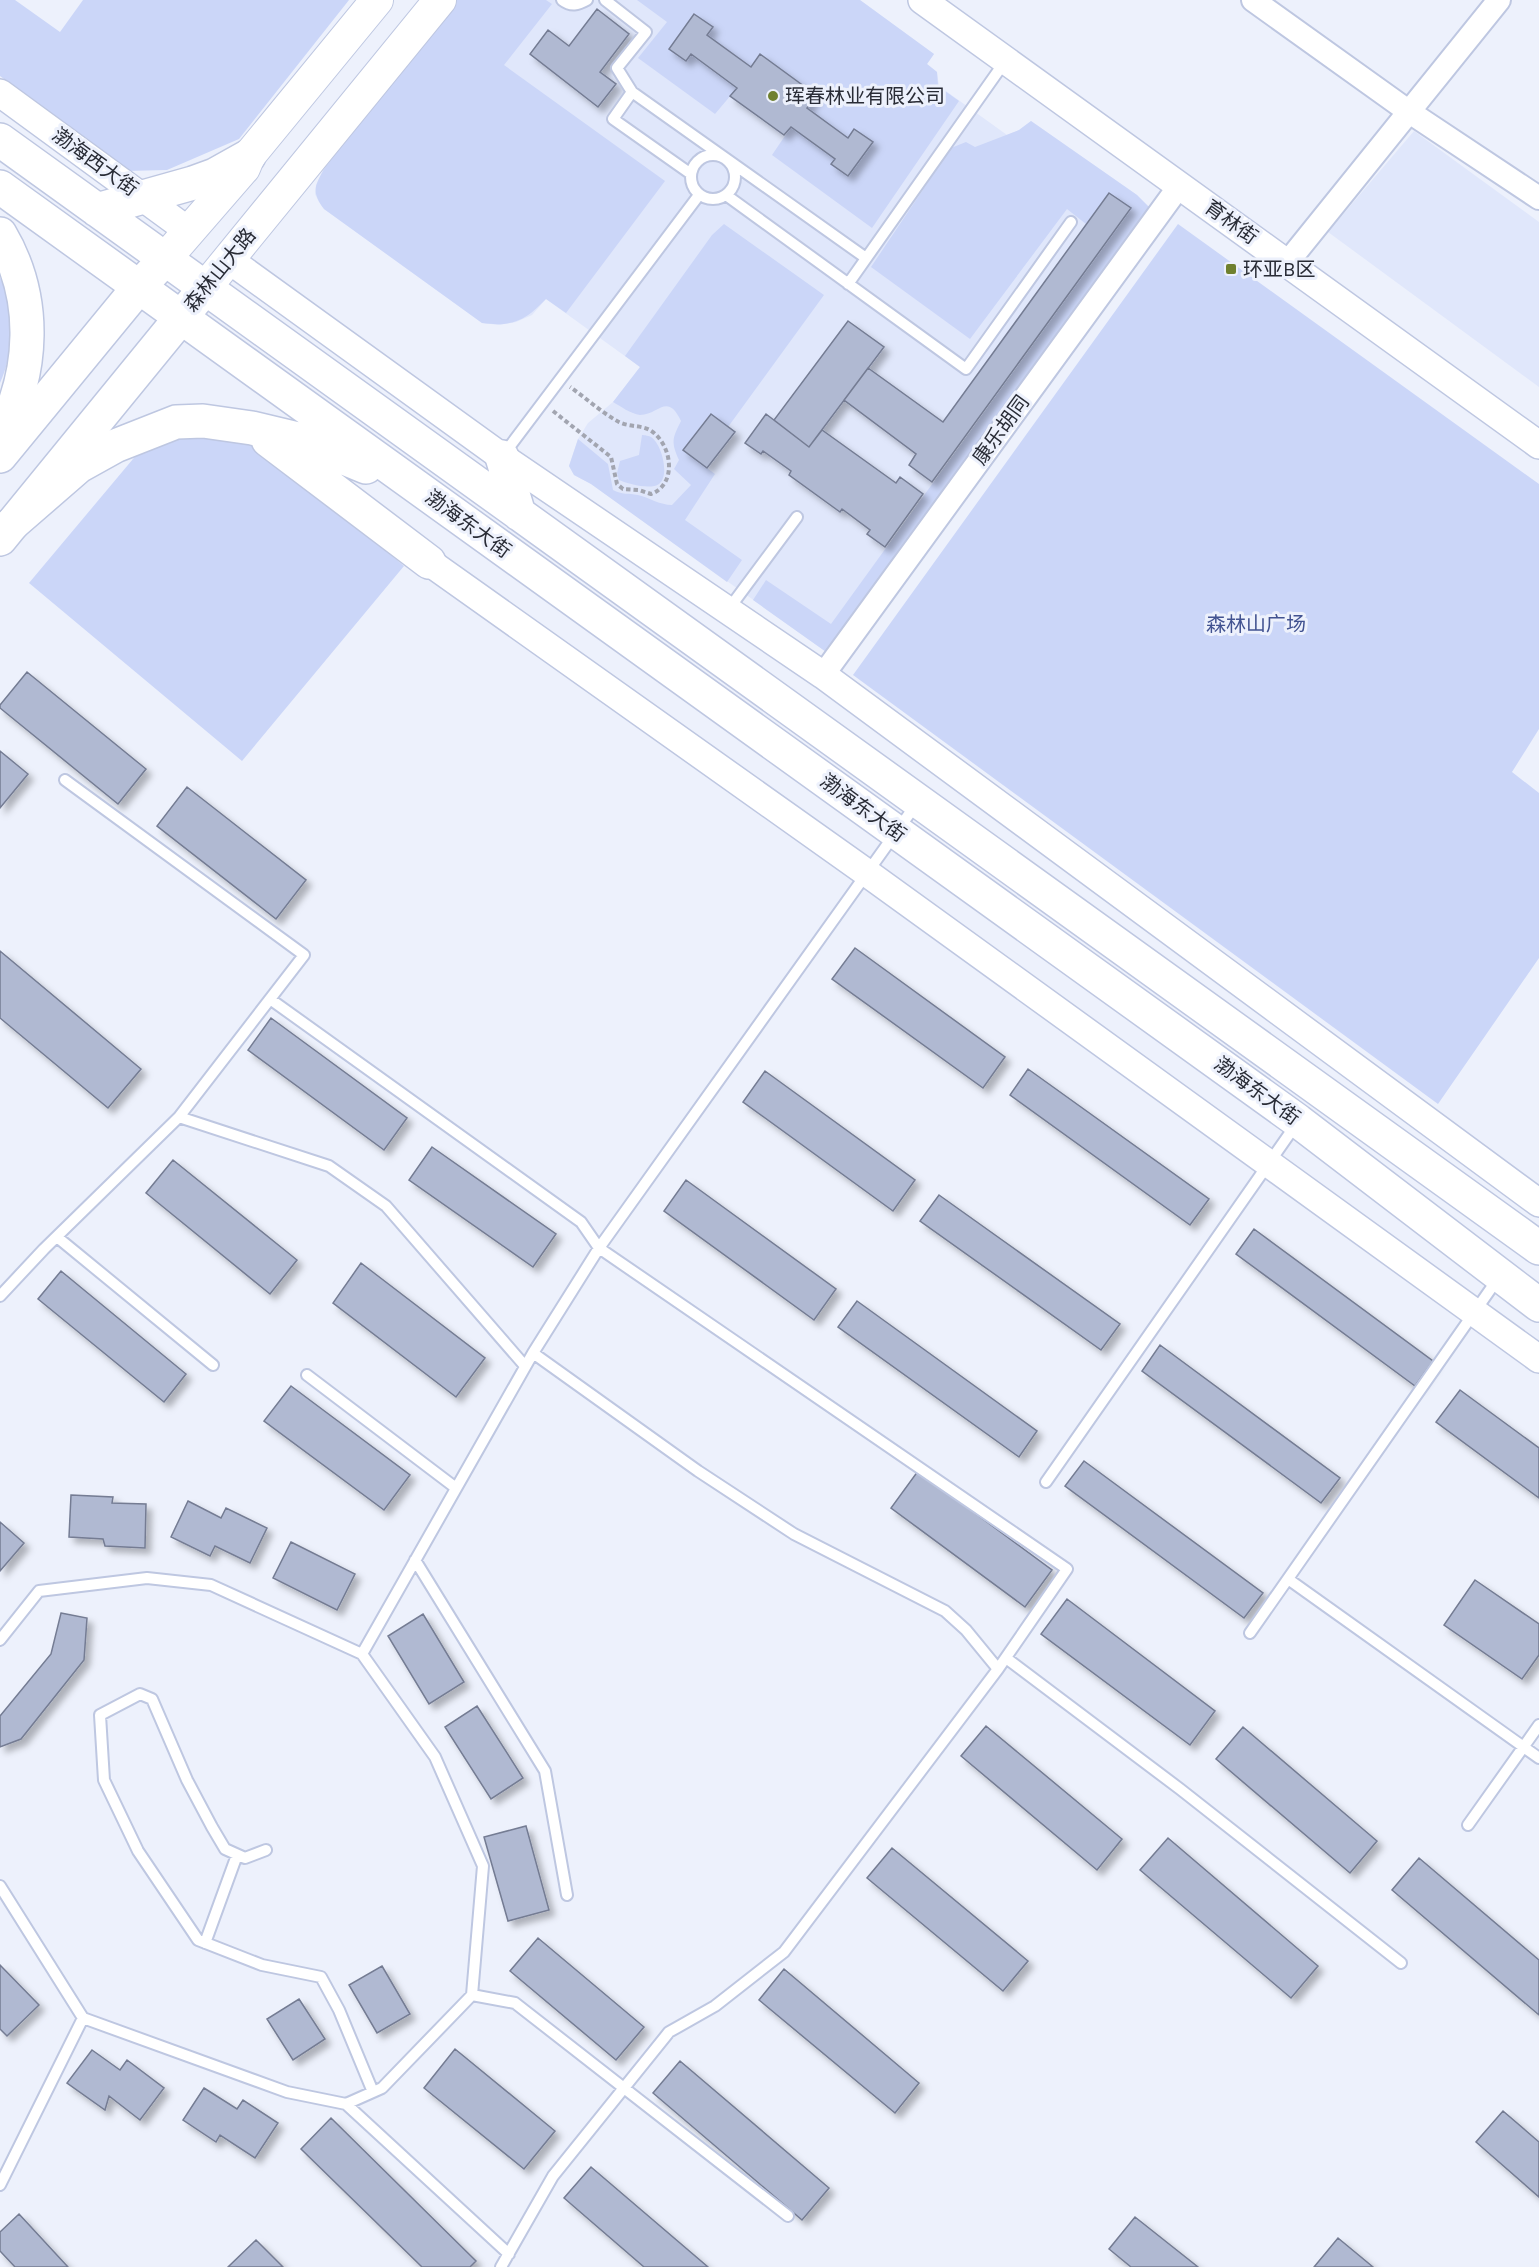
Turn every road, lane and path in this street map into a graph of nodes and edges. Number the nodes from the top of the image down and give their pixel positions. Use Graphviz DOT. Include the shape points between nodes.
graph roads {
  1 [pos="377,0"];
  2 [pos="440,0"];
  3 [pos="562,0"];
  4 [pos="587,0"];
  5 [pos="605,0"];
  6 [pos="922,0"];
  7 [pos="1252,0"];
  8 [pos="1499,0"];
  9 [pos="1006,60"];
  10 [pos="632,92"];
  11 [pos="0,93"];
  12 [pos="1408,111"];
  13 [pos="0,140"];
  14 [pos="726,158"];
  15 [pos="247,162"];
  16 [pos="691,174"];
  17 [pos="1180,186"];
  18 [pos="0,187"];
  19 [pos="287,187"];
  20 [pos="699,195"];
  21 [pos="726,195"];
  22 [pos="144,197"];
  23 [pos="1539,198"];
  24 [pos="97,210"];
  25 [pos="1071,222"];
  26 [pos="190,232"];
  27 [pos="4,248"];
  28 [pos="866,258"];
  29 [pos="165,259"];
  30 [pos="228,259"];
  31 [pos="1287,262"];
  32 [pos="848,285"];
  33 [pos="138,288"];
  34 [pos="205,288"];
  35 [pos="181,318"];
  36 [pos="560,380"];
  37 [pos="543,403"];
  38 [pos="252,428"];
  39 [pos="0,437"];
  40 [pos="1539,444"];
  41 [pos="0,456"];
  42 [pos="502,457"];
  43 [pos="418,488"];
  44 [pos="519,514"];
  45 [pos="797,517"];
  46 [pos="5,532"];
  47 [pos="429,562"];
  48 [pos="728,610"];
  49 [pos="823,675"];
  50 [pos="65,780"];
  51 [pos="918,801"];
  52 [pos="897,832"];
  53 [pos="867,873"];
  54 [pos="270,999"];
  55 [pos="179,1117"];
  56 [pos="1298,1121"];
  57 [pos="1269,1163"];
  58 [pos="1539,1203"];
  59 [pos="57,1237"];
  60 [pos="599,1248"];
  61 [pos="1539,1248"];
  62 [pos="1500,1276"];
  63 [pos="0,1296"];
  64 [pos="1539,1305"];
  65 [pos="1474,1312"];
  66 [pos="532,1353"];
  67 [pos="1539,1359"];
  68 [pos="213,1365"];
  69 [pos="525,1366"];
  70 [pos="307,1375"];
  71 [pos="1046,1482"];
  72 [pos="456,1488"];
  73 [pos="415,1560"];
  74 [pos="1288,1579"];
  75 [pos="1250,1633"];
  76 [pos="0,1640"];
  77 [pos="363,1653"];
  78 [pos="1006,1658"];
  79 [pos="998,1669"];
  80 [pos="1539,1725"];
  81 [pos="1523,1747"];
  82 [pos="1539,1758"];
  83 [pos="1468,1825"];
  84 [pos="266,1851"];
  85 [pos="237,1855"];
  86 [pos="0,1886"];
  87 [pos="567,1895"];
  88 [pos="206,1942"];
  89 [pos="1401,1963"];
  90 [pos="472,1995"];
  91 [pos="82,2018"];
  92 [pos="624,2088"];
  93 [pos="373,2092"];
  94 [pos="346,2104"];
  95 [pos="0,2185"];
  96 [pos="788,2216"];
  97 [pos="508,2254"];
  98 [pos="501,2267"];
  1 -- 15 [label="main road"];
  2 -- 19 [label="main road, 森林山大路"];
  3 -- 4 [label="lane" via="578,5"];
  5 -- 10 [label="lane" via="646,32 617,68"];
  6 -- 9 [label="street, 育林街"];
  7 -- 12 [label="street"];
  8 -- 12 [label="street"];
  9 -- 17 [label="street, 育林街"];
  9 -- 28 [label="lane"];
  10 -- 14 [label="lane"];
  10 -- 16 [label="lane" via="613,119"];
  11 -- 22 [label="street, 渤海西大街"];
  12 -- 23 [label="street"];
  12 -- 31 [label="street"];
  13 -- 24 [label="main road, 渤海西大街"];
  14 -- 16 [label="lane" via="704,156"];
  14 -- 21 [label="lane" via="735,177"];
  14 -- 28 [label="lane"];
  15 -- 19 [label="main road" via="267,184"];
  15 -- 22 [label="main road"];
  15 -- 26 [label="main road"];
  16 -- 20 [label="lane"];
  17 -- 31 [label="street, 育林街"];
  17 -- 49 [label="street, 康乐胡同"];
  18 -- 33 [label="main road"];
  19 -- 30 [label="main road, 森林山大路"];
  20 -- 21 [label="lane" via="713,199"];
  20 -- 36 [label="lane"];
  21 -- 32 [label="lane"];
  22 -- 24 [label="main road"];
  22 -- 26 [label="street, 渤海西大街"];
  24 -- 29 [label="main road, 渤海西大街"];
  25 -- 32 [label="lane" via="966,369"];
  26 -- 29 [label="main road"];
  27 -- 39 [label="main road" via="27,302 28,334 19,388"];
  28 -- 32 [label="lane"];
  29 -- 33 [label="main road"];
  29 -- 34 [label="main road, 渤海西大街"];
  30 -- 34 [label="main road, 森林山大路"];
  30 -- 42 [label="street"];
  31 -- 40 [label="street, 育林街"];
  33 -- 35 [label="main road, 渤海东大街"];
  33 -- 41 [label="main road"];
  34 -- 35 [label="main road, 森林山大路"];
  34 -- 44 [label="main road, 渤海东大街"];
  35 -- 43 [label="main road, 渤海东大街"];
  35 -- 46 [label="main road, 森林山大路"];
  36 -- 37 [label="lane"];
  36 -- 37 [label="path" via="617,421 646,427 656,434 668,455 669,471 663,487 651,494 623,489 617,484 611,457"];
  37 -- 42 [label="lane"];
  38 -- 43 [label="main road" via="298,439"];
  38 -- 46 [label="main road" via="203,421 176,422 148,431 79,466"];
  38 -- 47 [label="main road"];
  42 -- 44 [label="main road"];
  42 -- 48 [label="street"];
  43 -- 52 [label="main road, 渤海东大街"];
  44 -- 51 [label="main road, 渤海东大街"];
  45 -- 48 [label="lane"];
  47 -- 53 [label="street"];
  48 -- 49 [label="street"];
  49 -- 58 [label="street"];
  50 -- 54 [label="lane" via="304,955"];
  51 -- 52 [label="lane"];
  51 -- 61 [label="main road, 渤海东大街"];
  52 -- 53 [label="lane"];
  52 -- 56 [label="main road, 渤海东大街"];
  53 -- 57 [label="street"];
  53 -- 60 [label="lane"];
  54 -- 55 [label="lane"];
  54 -- 60 [label="lane" via="581,1221"];
  55 -- 59 [label="lane"];
  55 -- 69 [label="lane" via="329,1166 386,1206"];
  56 -- 57 [label="lane"];
  56 -- 62 [label="main road, 渤海东大街"];
  57 -- 65 [label="street"];
  57 -- 71 [label="lane"];
  59 -- 63 [label="lane"];
  59 -- 68 [label="lane"];
  60 -- 66 [label="lane"];
  60 -- 78 [label="lane" via="1067,1569"];
  62 -- 64 [label="main road, 渤海东大街"];
  62 -- 65 [label="lane"];
  65 -- 67 [label="street"];
  65 -- 74 [label="lane"];
  66 -- 69 [label="lane"];
  66 -- 79 [label="lane" via="794,1534 945,1611"];
  69 -- 72 [label="lane"];
  70 -- 72 [label="lane"];
  72 -- 73 [label="lane"];
  73 -- 77 [label="lane"];
  73 -- 87 [label="lane" via="545,1771"];
  74 -- 75 [label="lane"];
  74 -- 81 [label="lane"];
  76 -- 77 [label="lane" via="39,1591 147,1578 211,1585"];
  77 -- 90 [label="lane" via="435,1757 483,1866"];
  78 -- 79 [label="lane"];
  78 -- 89 [label="lane"];
  79 -- 92 [label="lane" via="783,1952 715,2006 669,2032"];
  80 -- 81 [label="lane"];
  81 -- 82 [label="lane"];
  81 -- 83 [label="lane"];
  84 -- 85 [label="lane" via="245,1858"];
  85 -- 88 [label="lane"];
  85 -- 88 [label="lane" via="225,1849 212,1827 152,1699 140,1694 100,1716 105,1780 138,1851 198,1940"];
  86 -- 91 [label="lane"];
  88 -- 93 [label="lane" via="262,1965 321,1977"];
  90 -- 92 [label="lane" via="515,2003"];
  90 -- 93 [label="lane" via="382,2088"];
  91 -- 94 [label="lane" via="286,2092"];
  91 -- 95 [label="lane"];
  92 -- 96 [label="lane"];
  92 -- 97 [label="lane" via="553,2176"];
  93 -- 94 [label="lane"];
  94 -- 97 [label="lane"];
  97 -- 98 [label="lane"];
}
